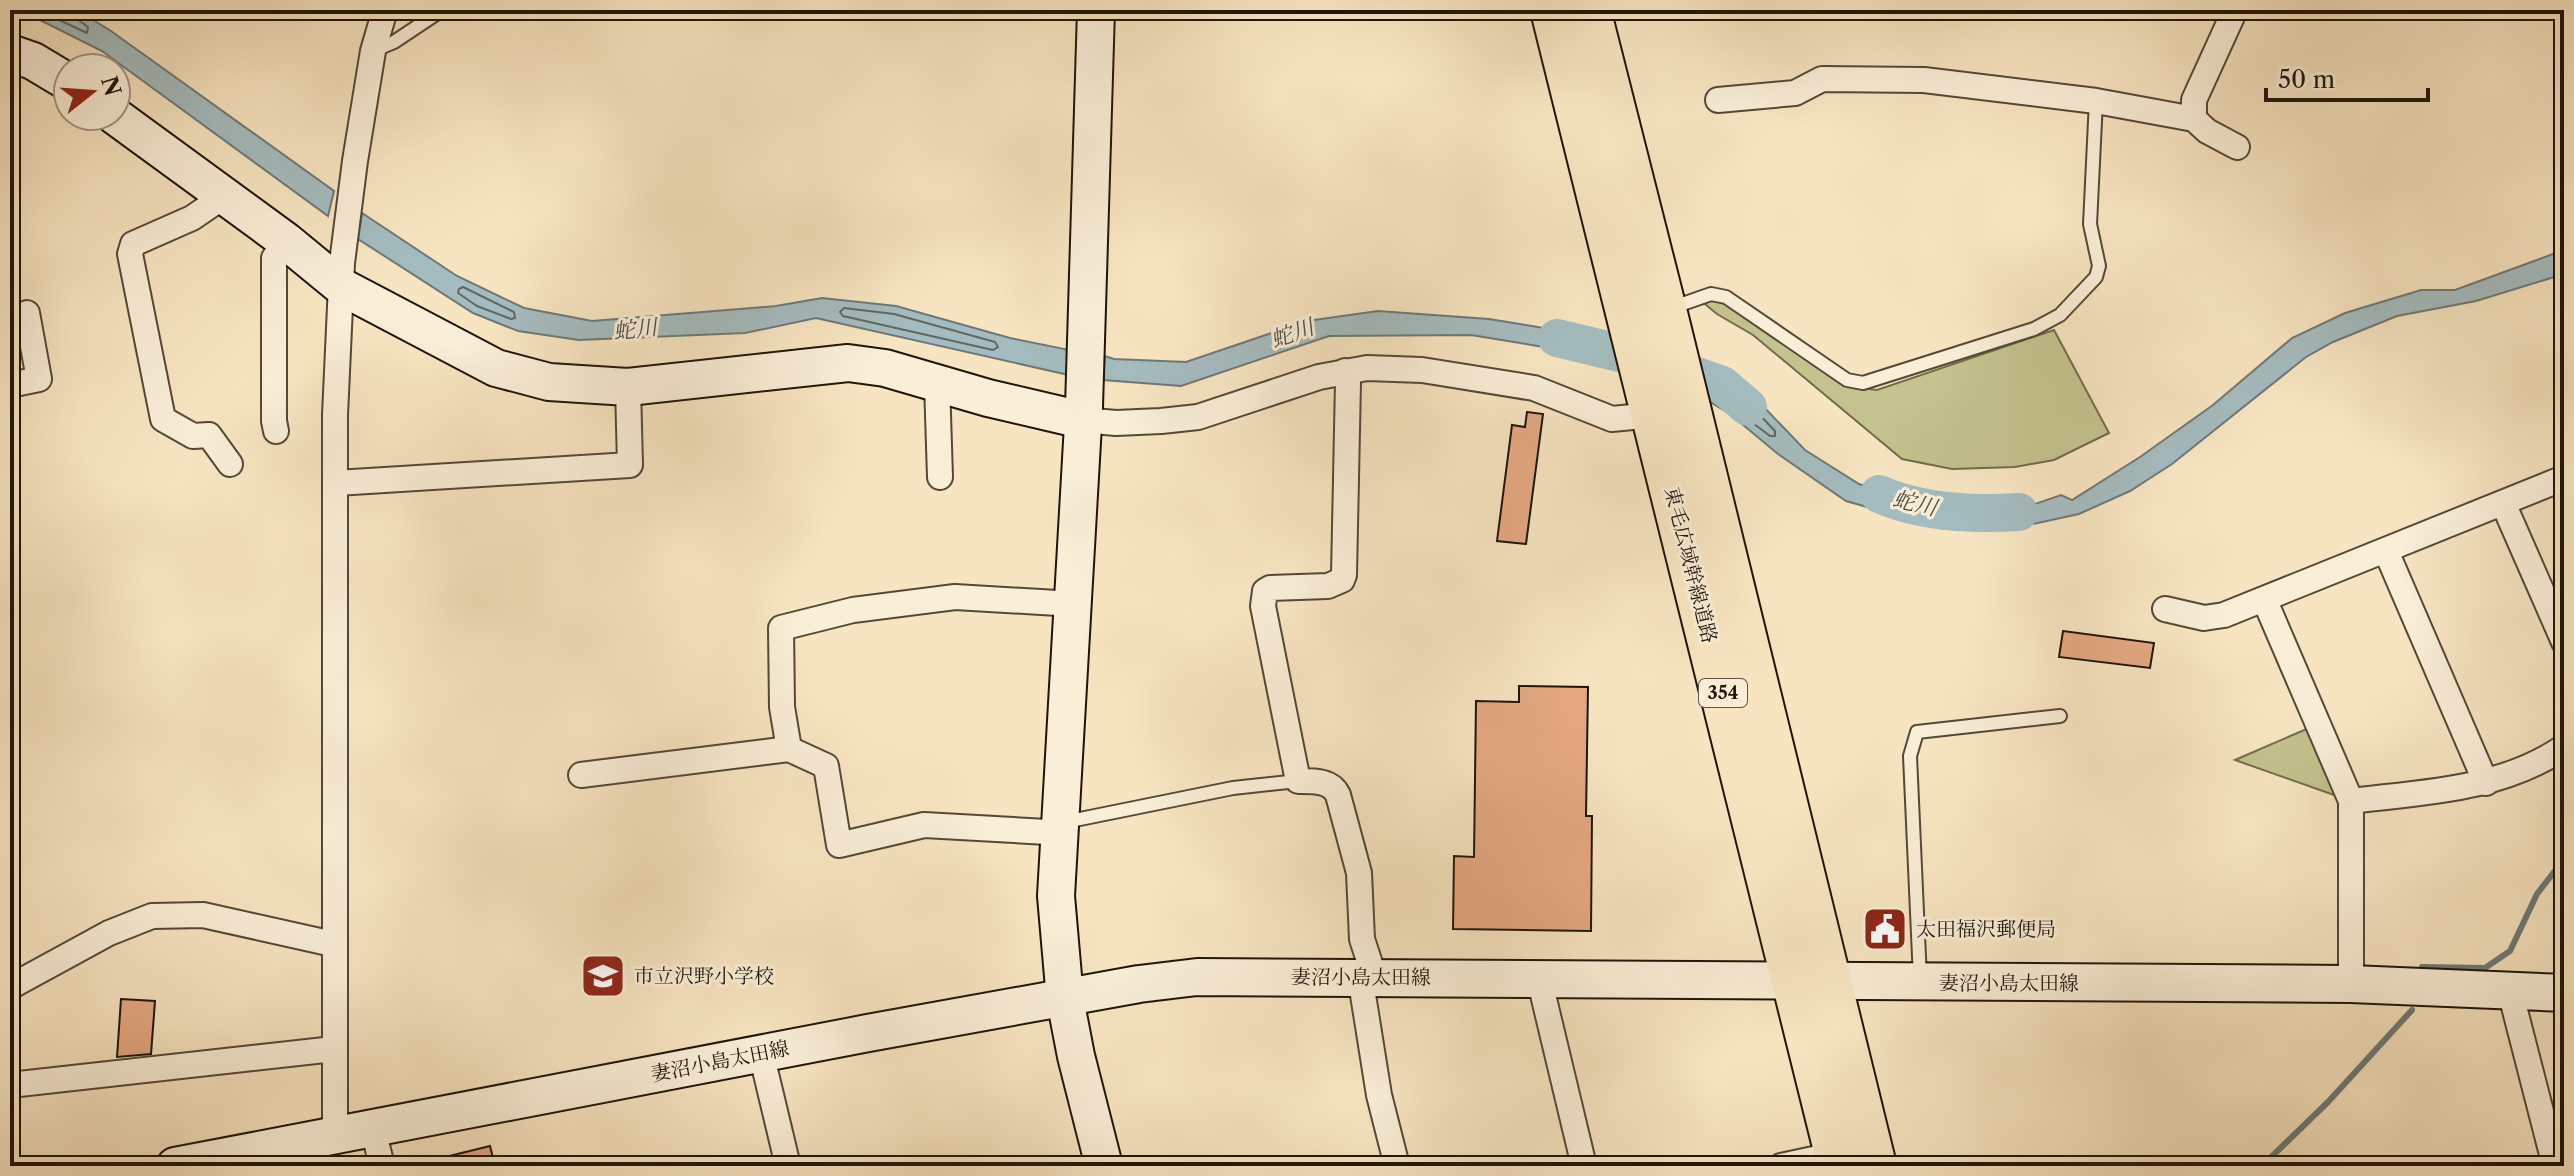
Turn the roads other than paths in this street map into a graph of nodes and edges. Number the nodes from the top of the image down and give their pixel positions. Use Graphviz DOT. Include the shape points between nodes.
graph roads {
  1 [pos="385,10"];
  2 [pos="442,10"];
  3 [pos="1096,10"];
  4 [pos="1553,10"];
  5 [pos="1588,10"];
  6 [pos="2235,10"];
  7 [pos="373,51"];
  8 [pos="10,53"];
  9 [pos="52,72"];
  10 [pos="1718,100"];
  11 [pos="2096,101"];
  12 [pos="2194,119"];
  13 [pos="132,128"];
  14 [pos="2237,147"];
  15 [pos="216,190"];
  16 [pos="286,241"];
  17 [pos="342,275"];
  18 [pos="27,313"];
  19 [pos="1652,313"];
  20 [pos="1345,371"];
  21 [pos="937,383"];
  22 [pos="10,385"];
  23 [pos="628,387"];
  24 [pos="1083,414"];
  25 [pos="1666,416"];
  26 [pos="276,431"];
  27 [pos="230,464"];
  28 [pos="940,477"];
  29 [pos="2564,478"];
  30 [pos="336,483"];
  31 [pos="2503,503"];
  32 [pos="2386,551"];
  33 [pos="2265,601"];
  34 [pos="1074,604"];
  35 [pos="2165,609"];
  36 [pos="2564,642"];
  37 [pos="2060,716"];
  38 [pos="2564,747"];
  39 [pos="789,749"];
  40 [pos="581,775"];
  41 [pos="1298,781"];
  42 [pos="2486,783"];
  43 [pos="2351,801"];
  44 [pos="1059,822"];
  45 [pos="333,944"];
  46 [pos="1367,976"];
  47 [pos="1539,978"];
  48 [pos="1811,982"];
  49 [pos="1920,983"];
  50 [pos="2351,984"];
  51 [pos="10,987"];
  52 [pos="2510,991"];
  53 [pos="2564,993"];
  54 [pos="1065,999"];
  55 [pos="334,1049"];
  56 [pos="761,1053"];
  57 [pos="10,1085"];
  58 [pos="373,1129"];
  59 [pos="335,1136"];
  60 [pos="1850,1162"];
  61 [pos="175,1166"];
  62 [pos="382,1166"];
  63 [pos="788,1166"];
  64 [pos="1104,1166"];
  65 [pos="1397,1166"];
  66 [pos="1584,1166"];
  67 [pos="1781,1166"];
  68 [pos="2555,1166"];
  1 -- 7 [label="street"];
  2 -- 7 [label="lane"];
  3 -- 24 [label="main road"];
  4 -- 19 [label="highway, 東毛広域幹線道路 / 354"];
  5 -- 19 [label="highway, 東毛広域幹線道路 / 354"];
  6 -- 12 [label="street" via="2194,100"];
  7 -- 17 [label="street"];
  8 -- 9 [label="main road"];
  10 -- 11 [label="street" via="1795,93 1822,79 1924,80"];
  11 -- 12 [label="street"];
  11 -- 19 [label="lane" via="2090,224 2099,266 2096,277 2060,315 2034,329 1863,383 1847,380 1726,297 1711,294"];
  12 -- 14 [label="street"];
  13 -- 15 [label="main road"];
  15 -- 16 [label="main road"];
  15 -- 27 [label="street" via="214,203 133,244 130,254 163,419 193,436 209,435"];
  16 -- 17 [label="main road"];
  16 -- 26 [label="street" via="274,258"];
  17 -- 23 [label="main road" via="496,368 549,382"];
  17 -- 30 [label="street"];
  18 -- 22 [label="street" via="39,379"];
  19 -- 25 [label="highway, 東毛広域幹線道路 / 354"];
  20 -- 24 [label="street" via="1198,417 1116,423"];
  20 -- 25 [label="street" via="1385,368 1482,378 1534,388 1612,419"];
  20 -- 41 [label="street" via="1344,575 1328,586 1277,586 1265,591 1263,599"];
  21 -- 23 [label="main road" via="885,368 830,363"];
  21 -- 24 [label="main road" via="1049,414"];
  21 -- 28 [label="street"];
  23 -- 30 [label="street" via="630,465"];
  24 -- 34 [label="main road"];
  25 -- 48 [label="highway, 東毛広域幹線道路 / 354"];
  29 -- 31 [label="street"];
  30 -- 45 [label="street"];
  31 -- 32 [label="street"];
  31 -- 36 [label="street"];
  32 -- 33 [label="street"];
  32 -- 42 [label="street"];
  33 -- 35 [label="street" via="2204,618"];
  33 -- 43 [label="street"];
  34 -- 39 [label="street" via="955,597 853,610 781,628 782,707"];
  34 -- 44 [label="main road"];
  37 -- 49 [label="lane" via="1917,732 1910,756"];
  38 -- 42 [label="street"];
  39 -- 40 [label="street"];
  39 -- 44 [label="street" via="826,766 839,845 924,825 1047,832"];
  41 -- 44 [label="lane" via="1233,788"];
  41 -- 46 [label="street" via="1328,784 1338,795 1359,873"];
  42 -- 43 [label="street"];
  43 -- 50 [label="street"];
  44 -- 54 [label="main road" via="1056,896"];
  45 -- 51 [label="street" via="203,915 152,916 109,933"];
  45 -- 55 [label="street"];
  46 -- 47 [label="main road, 妻沼小島太田線"];
  46 -- 54 [label="main road, 妻沼小島太田線" via="1197,977"];
  46 -- 65 [label="street" via="1379,1095"];
  47 -- 48 [label="main road, 妻沼小島太田線"];
  47 -- 66 [label="street"];
  48 -- 49 [label="main road, 妻沼小島太田線"];
  48 -- 60 [label="highway, 東毛広域幹線道路 / 354"];
  49 -- 50 [label="main road, 妻沼小島太田線"];
  50 -- 52 [label="main road, 妻沼小島太田線"];
  52 -- 53 [label="main road, 妻沼小島太田線"];
  52 -- 68 [label="street"];
  54 -- 56 [label="main road, 妻沼小島太田線"];
  54 -- 64 [label="main road"];
  55 -- 57 [label="street"];
  55 -- 59 [label="street"];
  56 -- 58 [label="main road, 妻沼小島太田線"];
  56 -- 63 [label="street"];
  58 -- 59 [label="main road, 妻沼小島太田線"];
  58 -- 62 [label="street"];
  59 -- 61 [label="main road, 妻沼小島太田線"];
  60 -- 67 [label="street"];
}
